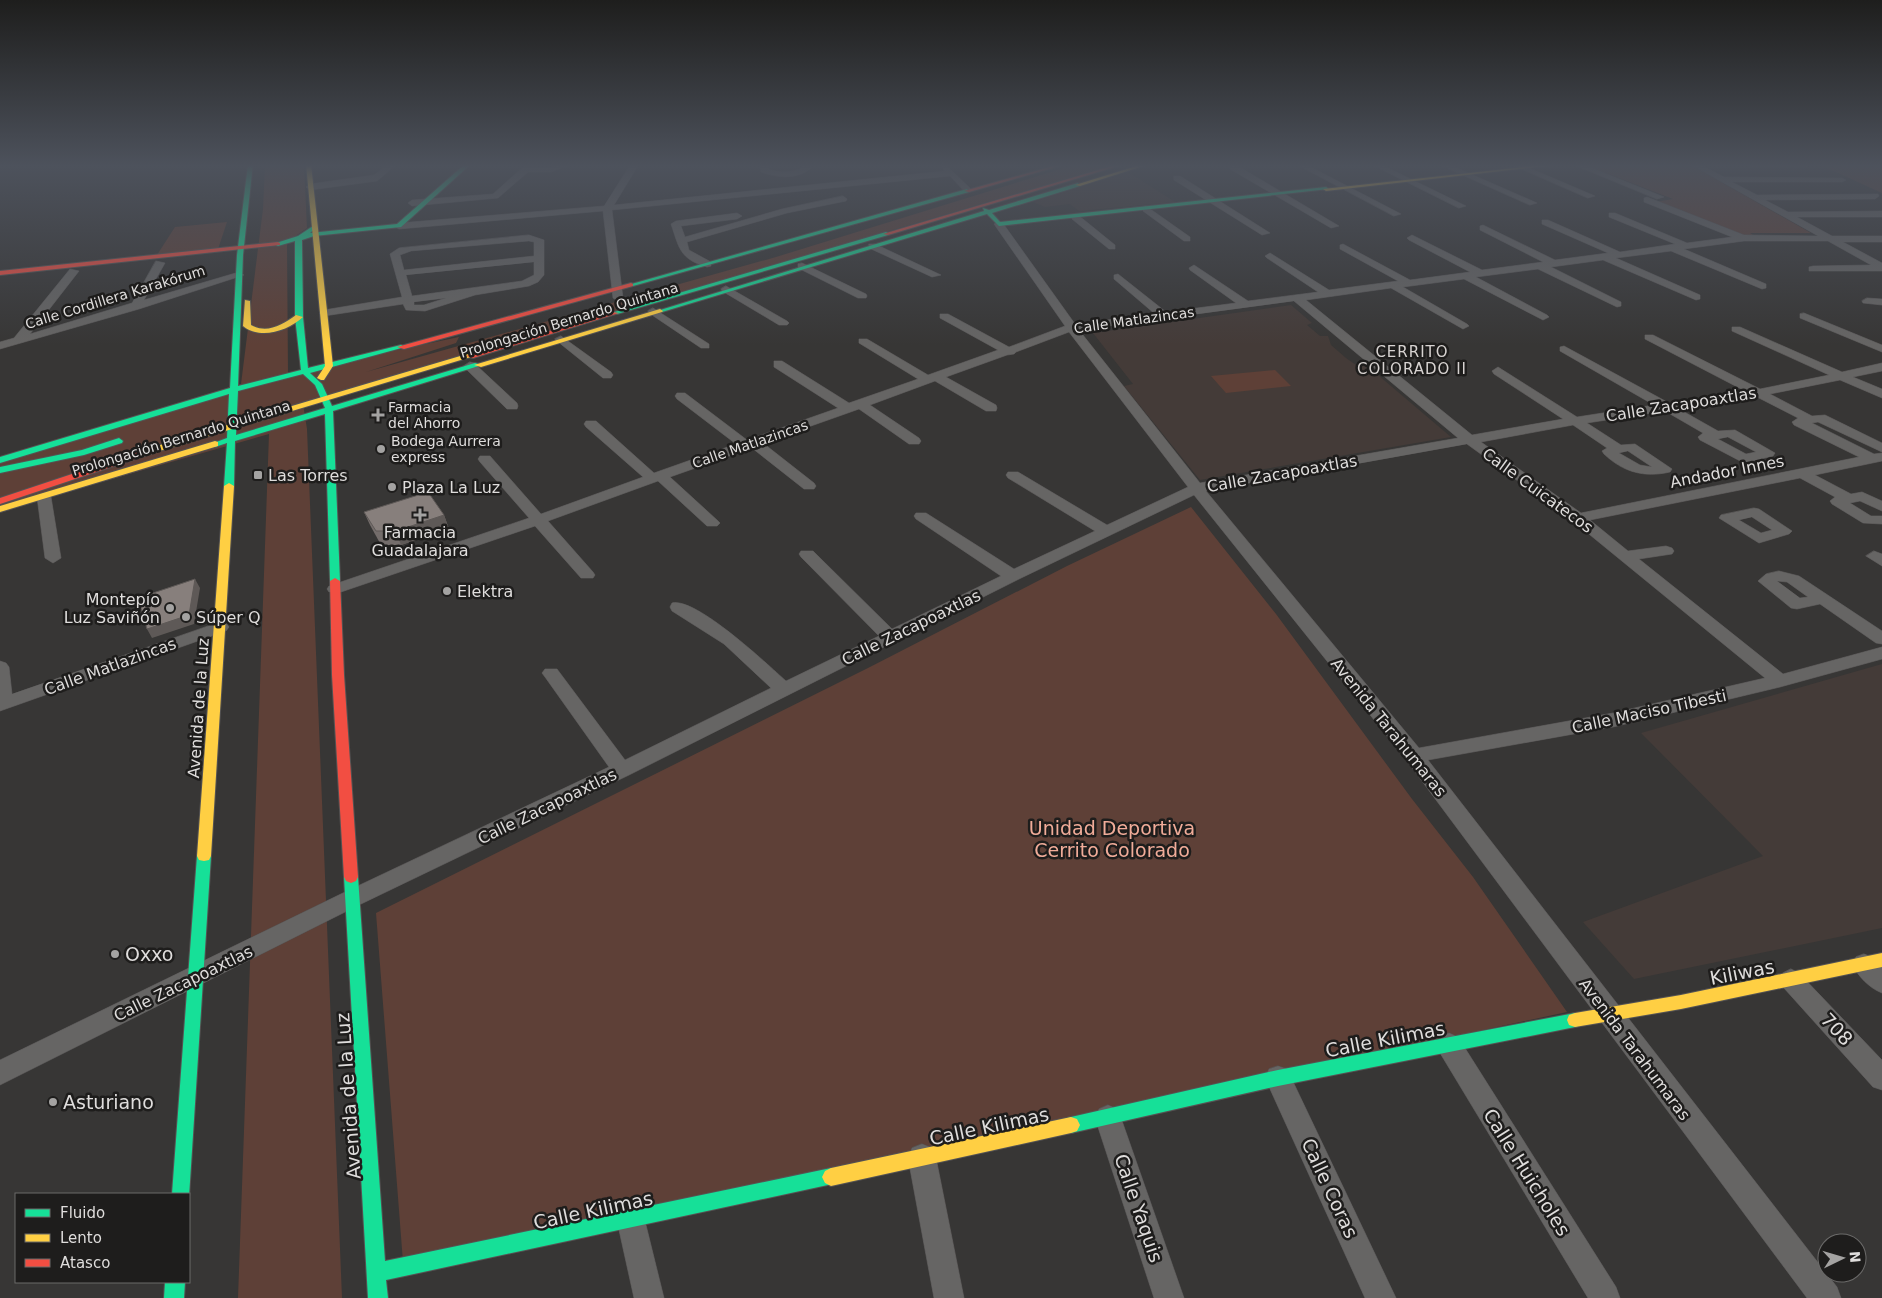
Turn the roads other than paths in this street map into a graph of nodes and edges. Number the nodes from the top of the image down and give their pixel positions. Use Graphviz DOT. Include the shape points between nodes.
graph roads {
  1 [pos="999,224"];
  2 [pos="243,225"];
  3 [pos="313,225"];
  4 [pos="389,225"];
  5 [pos="416,225"];
  6 [pos="609,225"];
  7 [pos="676,225"];
  8 [pos="736,225"];
  9 [pos="877,225"];
  10 [pos="886,225"];
  11 [pos="902,225"];
  12 [pos="922,225"];
  13 [pos="1085,225"];
  14 [pos="1167,225"];
  15 [pos="1251,225"];
  16 [pos="1552,225"];
  17 [pos="1635,225"];
  18 [pos="1710,225"];
  19 [pos="1807,225"];
  20 [pos="400,226"];
  21 [pos="386,227"];
  22 [pos="1483,228"];
  23 [pos="314,231"];
  24 [pos="1265,234"];
  25 [pos="1412,238"];
  26 [pos="1744,238"];
  27 [pos="1831,238"];
  28 [pos="1187,239"];
  29 [pos="1882,239"];
  30 [pos="680,241"];
  31 [pos="299,244"];
  32 [pos="872,246"];
  33 [pos="1687,246"];
  34 [pos="1112,247"];
  35 [pos="1343,248"];
  36 [pos="1672,248"];
  37 [pos="240,252"];
  38 [pos="1620,255"];
  39 [pos="1270,256"];
  40 [pos="1605,257"];
  41 [pos="538,259"];
  42 [pos="160,263"];
  43 [pos="707,264"];
  44 [pos="1555,264"];
  45 [pos="802,266"];
  46 [pos="1541,266"];
  47 [pos="1194,268"];
  48 [pos="1882,268"];
  49 [pos="1813,269"];
  50 [pos="74,271"];
  51 [pos="400,272"];
  52 [pos="0,273"];
  53 [pos="1480,273"];
  54 [pos="936,274"];
  55 [pos="1465,276"];
  56 [pos="1118,277"];
  57 [pos="0,279"];
  58 [pos="238,281"];
  59 [pos="1409,283"];
  60 [pos="1393,285"];
  61 [pos="1762,286"];
  62 [pos="726,289"];
  63 [pos="617,294"];
  64 [pos="1328,294"];
  65 [pos="862,296"];
  66 [pos="1696,297"];
  67 [pos="1297,298"];
  68 [pos="406,300"];
  69 [pos="1867,301"];
  70 [pos="1882,302"];
  71 [pos="1244,304"];
  72 [pos="1617,304"];
  73 [pos="135,307"];
  74 [pos="653,311"];
  75 [pos="324,313"];
  76 [pos="944,316"];
  77 [pos="1164,316"];
  78 [pos="1804,316"];
  79 [pos="299,317"];
  80 [pos="1543,317"];
  81 [pos="783,323"];
  82 [pos="1463,326"];
  83 [pos="1071,328"];
  84 [pos="1736,329"];
  85 [pos="1649,337"];
  86 [pos="561,339"];
  87 [pos="18,341"];
  88 [pos="864,341"];
  89 [pos="0,346"];
  90 [pos="705,346"];
  91 [pos="1564,349"];
  92 [pos="1882,349"];
  93 [pos="437,350"];
  94 [pos="1010,352"];
  95 [pos="778,364"];
  96 [pos="329,366"];
  97 [pos="470,366"];
  98 [pos="1882,367"];
  99 [pos="1498,371"];
  100 [pos="305,372"];
  101 [pos="1840,374"];
  102 [pos="607,375"];
  103 [pos="336,379"];
  104 [pos="933,379"];
  105 [pos="313,385"];
  106 [pos="233,390"];
  107 [pos="1759,393"];
  108 [pos="1882,394"];
  109 [pos="681,396"];
  110 [pos="326,403"];
  111 [pos="512,406"];
  112 [pos="1663,406"];
  113 [pos="855,407"];
  114 [pos="991,408"];
  115 [pos="1575,421"];
  116 [pos="591,424"];
  117 [pos="232,432"];
  118 [pos="1716,435"];
  119 [pos="130,438"];
  120 [pos="1468,439"];
  121 [pos="914,441"];
  122 [pos="751,444"];
  123 [pos="1618,449"];
  124 [pos="1879,455"];
  125 [pos="485,459"];
  126 [pos="0,460"];
  127 [pos="0,470"];
  128 [pos="1804,474"];
  129 [pos="1013,475"];
  130 [pos="656,477"];
  131 [pos="809,486"];
  132 [pos="1197,488"];
  133 [pos="1706,494"];
  134 [pos="44,497"];
  135 [pos="1847,498"];
  136 [pos="0,501"];
  137 [pos="1882,507"];
  138 [pos="0,509"];
  139 [pos="1739,514"];
  140 [pos="922,516"];
  141 [pos="1578,518"];
  142 [pos="540,519"];
  143 [pos="1882,520"];
  144 [pos="712,523"];
  145 [pos="1108,532"];
  146 [pos="1666,551"];
  147 [pos="1882,553"];
  148 [pos="807,554"];
  149 [pos="1625,556"];
  150 [pos="53,558"];
  151 [pos="1882,562"];
  152 [pos="587,575"];
  153 [pos="1013,576"];
  154 [pos="336,589"];
  155 [pos="1822,599"];
  156 [pos="678,607"];
  157 [pos="220,627"];
  158 [pos="891,638"];
  159 [pos="1882,639"];
  160 [pos="1882,653"];
  161 [pos="0,667"];
  162 [pos="551,673"];
  163 [pos="1780,681"];
  164 [pos="783,689"];
  165 [pos="2,704"];
  166 [pos="1414,756"];
  167 [pos="622,770"];
  168 [pos="353,898"];
  169 [pos="1873,962"];
  170 [pos="197,976"];
  171 [pos="1791,980"];
  172 [pos="1882,982"];
  173 [pos="1608,1013"];
  174 [pos="1449,1045"];
  175 [pos="0,1073"];
  176 [pos="1278,1078"];
  177 [pos="1882,1078"];
  178 [pos="1108,1118"];
  179 [pos="922,1158"];
  180 [pos="182,1193"];
  181 [pos="631,1220"];
  182 [pos="377,1272"];
  183 [pos="175,1283"];
  184 [pos="174,1298"];
  185 [pos="378,1298"];
  186 [pos="649,1298"];
  187 [pos="949,1298"];
  188 [pos="1169,1298"];
  189 [pos="1382,1298"];
  190 [pos="1605,1298"];
  191 [pos="1826,1298"];
  1 -- 83 [label="street, Avenida Tarahumaras"];
  2 -- 37 [label="main road, Avenida de la Luz"];
  3 -- 23 [label="main road"];
  4 -- 21 [label="main road"];
  5 -- 20 [label="street"];
  6 -- 63 [label="street"];
  7 -- 30 [label="street"];
  8 -- 30 [label="street"];
  9 -- 43 [label="main road, Prolongación Bernardo Quintana"];
  10 -- 63 [label="main road, Prolongación Bernardo Quintana"];
  11 -- 110 [label="main road, Prolongación Bernardo Quintana"];
  12 -- 32 [label="main road, Prolongación Bernardo Quintana"];
  13 -- 34 [label="street"];
  14 -- 28 [label="street"];
  15 -- 24 [label="street"];
  16 -- 38 [label="street"];
  17 -- 33 [label="street"];
  18 -- 26 [label="street"];
  19 -- 27 [label="street"];
  20 -- 21 [label="main road"];
  21 -- 23 [label="main road"];
  22 -- 44 [label="street"];
  23 -- 31 [label="main road"];
  23 -- 75 [label="main road"];
  25 -- 53 [label="street"];
  26 -- 27 [label="street, Calle Matlazincas"];
  26 -- 33 [label="street, Calle Matlazincas"];
  27 -- 29 [label="street, Calle Matlazincas"];
  27 -- 48 [label="street"];
  30 -- 43 [label="street" via="685,252"];
  31 -- 37 [label="main road"];
  31 -- 79 [label="main road"];
  32 -- 45 [label="main road, Prolongación Bernardo Quintana"];
  32 -- 54 [label="street"];
  33 -- 36 [label="street, Calle Matlazincas"];
  35 -- 59 [label="street"];
  36 -- 38 [label="street, Calle Matlazincas"];
  36 -- 61 [label="street"];
  37 -- 42 [label="main road"];
  37 -- 52 [label="main road"];
  37 -- 58 [label="main road, Avenida de la Luz"];
  38 -- 40 [label="street, Calle Matlazincas"];
  39 -- 64 [label="street"];
  40 -- 44 [label="street, Calle Matlazincas"];
  40 -- 66 [label="street"];
  41 -- 51 [label="street"];
  41 -- 51 [label="street" via="539,240 532,238 411,248 395,254"];
  41 -- 68 [label="street" via="537,279 512,287"];
  42 -- 50 [label="main road"];
  42 -- 73 [label="street"];
  43 -- 63 [label="main road, Prolongación Bernardo Quintana"];
  44 -- 46 [label="street, Calle Matlazincas"];
  45 -- 62 [label="main road, Prolongación Bernardo Quintana"];
  45 -- 65 [label="street"];
  46 -- 53 [label="street, Calle Matlazincas"];
  46 -- 72 [label="street"];
  47 -- 71 [label="street"];
  48 -- 49 [label="street"];
  50 -- 57 [label="main road"];
  50 -- 87 [label="street"];
  51 -- 68 [label="street"];
  53 -- 55 [label="street, Calle Matlazincas"];
  55 -- 59 [label="street, Calle Matlazincas"];
  55 -- 80 [label="street"];
  56 -- 77 [label="street"];
  58 -- 73 [label="street, Calle Cordillera Karakórum"];
  58 -- 79 [label="main road" via="248,294 249,329 273,330"];
  58 -- 106 [label="main road, Avenida de la Luz"];
  59 -- 60 [label="street, Calle Matlazincas"];
  60 -- 64 [label="street, Calle Matlazincas"];
  60 -- 82 [label="street"];
  62 -- 74 [label="main road, Prolongación Bernardo Quintana"];
  62 -- 81 [label="street"];
  63 -- 93 [label="main road, Prolongación Bernardo Quintana"];
  63 -- 96 [label="main road, Prolongación Bernardo Quintana"];
  64 -- 67 [label="street, Calle Matlazincas"];
  67 -- 71 [label="street, Calle Matlazincas"];
  67 -- 120 [label="street, Calle Cuicatecos"];
  68 -- 75 [label="street"];
  69 -- 70 [label="street"];
  71 -- 77 [label="street, Calle Matlazincas"];
  73 -- 87 [label="street, Calle Cordillera Karakórum"];
  74 -- 86 [label="main road, Prolongación Bernardo Quintana"];
  74 -- 90 [label="street"];
  75 -- 96 [label="main road"];
  76 -- 94 [label="street"];
  77 -- 83 [label="street, Calle Matlazincas"];
  78 -- 92 [label="street"];
  79 -- 100 [label="main road"];
  83 -- 94 [label="street, Calle Matlazincas"];
  83 -- 132 [label="street, Avenida Tarahumaras"];
  84 -- 101 [label="street"];
  85 -- 107 [label="street"];
  86 -- 97 [label="main road, Prolongación Bernardo Quintana"];
  86 -- 102 [label="street"];
  87 -- 89 [label="street, Calle Cordillera Karakórum"];
  88 -- 104 [label="street"];
  91 -- 112 [label="street"];
  94 -- 104 [label="street, Calle Matlazincas"];
  95 -- 113 [label="street"];
  96 -- 100 [label="main road, Prolongación Bernardo Quintana"];
  96 -- 105 [label="main road"];
  97 -- 110 [label="main road, Prolongación Bernardo Quintana"];
  97 -- 111 [label="street"];
  98 -- 101 [label="street, Calle Zacapoaxtlas"];
  99 -- 115 [label="street"];
  100 -- 105 [label="main road, Avenida de la Luz"];
  100 -- 106 [label="main road, Prolongación Bernardo Quintana"];
  101 -- 107 [label="street, Calle Zacapoaxtlas"];
  101 -- 108 [label="street"];
  103 -- 105 [label="main road"];
  104 -- 113 [label="street, Calle Matlazincas"];
  104 -- 114 [label="street"];
  105 -- 110 [label="main road, Avenida de la Luz"];
  106 -- 117 [label="main road, Avenida de la Luz"];
  106 -- 126 [label="main road, Prolongación Bernardo Quintana"];
  107 -- 112 [label="street, Calle Zacapoaxtlas"];
  107 -- 124 [label="street" via="1809,419 1799,422"];
  109 -- 122 [label="street"];
  110 -- 117 [label="main road, Prolongación Bernardo Quintana"];
  110 -- 154 [label="main road, Avenida de la Luz"];
  112 -- 115 [label="street, Calle Zacapoaxtlas"];
  112 -- 118 [label="street"];
  113 -- 121 [label="street"];
  113 -- 122 [label="street, Calle Matlazincas"];
  115 -- 120 [label="street, Calle Zacapoaxtlas"];
  115 -- 123 [label="street"];
  116 -- 130 [label="street"];
  117 -- 134 [label="main road, Prolongación Bernardo Quintana"];
  117 -- 136 [label="main road, Prolongación Bernardo Quintana"];
  117 -- 157 [label="main road, Avenida de la Luz"];
  119 -- 127 [label="main road, Prolongación Bernardo Quintana" via="84,452"];
  120 -- 132 [label="street, Calle Zacapoaxtlas"];
  120 -- 141 [label="street, Calle Cuicatecos"];
  122 -- 130 [label="street, Calle Matlazincas"];
  122 -- 131 [label="street"];
  124 -- 128 [label="street, Andador Innes"];
  125 -- 142 [label="street"];
  128 -- 133 [label="street, Andador Innes"];
  128 -- 135 [label="street"];
  129 -- 145 [label="street"];
  130 -- 142 [label="street, Calle Matlazincas"];
  130 -- 144 [label="street"];
  132 -- 145 [label="street, Calle Zacapoaxtlas"];
  132 -- 166 [label="street, Avenida Tarahumaras"];
  133 -- 139 [label="street"];
  133 -- 141 [label="street, Andador Innes"];
  134 -- 138 [label="main road, Prolongación Bernardo Quintana"];
  134 -- 150 [label="street"];
  135 -- 137 [label="street" via="1862,496"];
  135 -- 143 [label="street" via="1837,501 1868,520"];
  140 -- 153 [label="street"];
  141 -- 149 [label="street, Calle Cuicatecos"];
  142 -- 152 [label="street"];
  142 -- 154 [label="street, Calle Matlazincas"];
  145 -- 153 [label="street, Calle Zacapoaxtlas"];
  146 -- 149 [label="street"];
  147 -- 151 [label="street" via="1874,556"];
  148 -- 158 [label="street"];
  149 -- 163 [label="street, Calle Cuicatecos"];
  153 -- 158 [label="street, Calle Zacapoaxtlas"];
  154 -- 168 [label="main road, Avenida de la Luz" via="338,675"];
  155 -- 159 [label="street"];
  156 -- 164 [label="street" via="730,640"];
  157 -- 165 [label="street, Calle Matlazincas"];
  157 -- 170 [label="main road, Avenida de la Luz"];
  158 -- 164 [label="street, Calle Zacapoaxtlas"];
  160 -- 163 [label="street, Calle Maciso Tibesti"];
  161 -- 165 [label="street"];
  162 -- 167 [label="street"];
  163 -- 166 [label="street, Calle Maciso Tibesti" via="1613,720"];
  164 -- 167 [label="street, Calle Zacapoaxtlas"];
  166 -- 173 [label="street, Avenida Tarahumaras"];
  167 -- 168 [label="street, Calle Zacapoaxtlas"];
  168 -- 170 [label="street, Calle Zacapoaxtlas"];
  168 -- 182 [label="main road, Avenida de la Luz"];
  169 -- 171 [label="main road, Kiliwas"];
  169 -- 172 [label="street"];
  170 -- 175 [label="street, Calle Zacapoaxtlas"];
  170 -- 180 [label="main road, Avenida de la Luz"];
  171 -- 173 [label="main road, Kiliwas"];
  171 -- 177 [label="street, 708"];
  173 -- 174 [label="main road, Calle Kilimas"];
  173 -- 191 [label="street, Avenida Tarahumaras"];
  174 -- 176 [label="main road, Calle Kilimas"];
  174 -- 190 [label="street, Calle Huicholes"];
  176 -- 178 [label="main road, Calle Kilimas"];
  176 -- 189 [label="street, Calle Coras"];
  178 -- 179 [label="main road, Calle Kilimas"];
  178 -- 188 [label="street, Calle Yaquis"];
  179 -- 181 [label="main road, Calle Kilimas"];
  179 -- 187 [label="street"];
  181 -- 182 [label="main road, Calle Kilimas"];
  181 -- 186 [label="street"];
  182 -- 185 [label="main road, Avenida de la Luz"];
  183 -- 184 [label="main road"];
}
